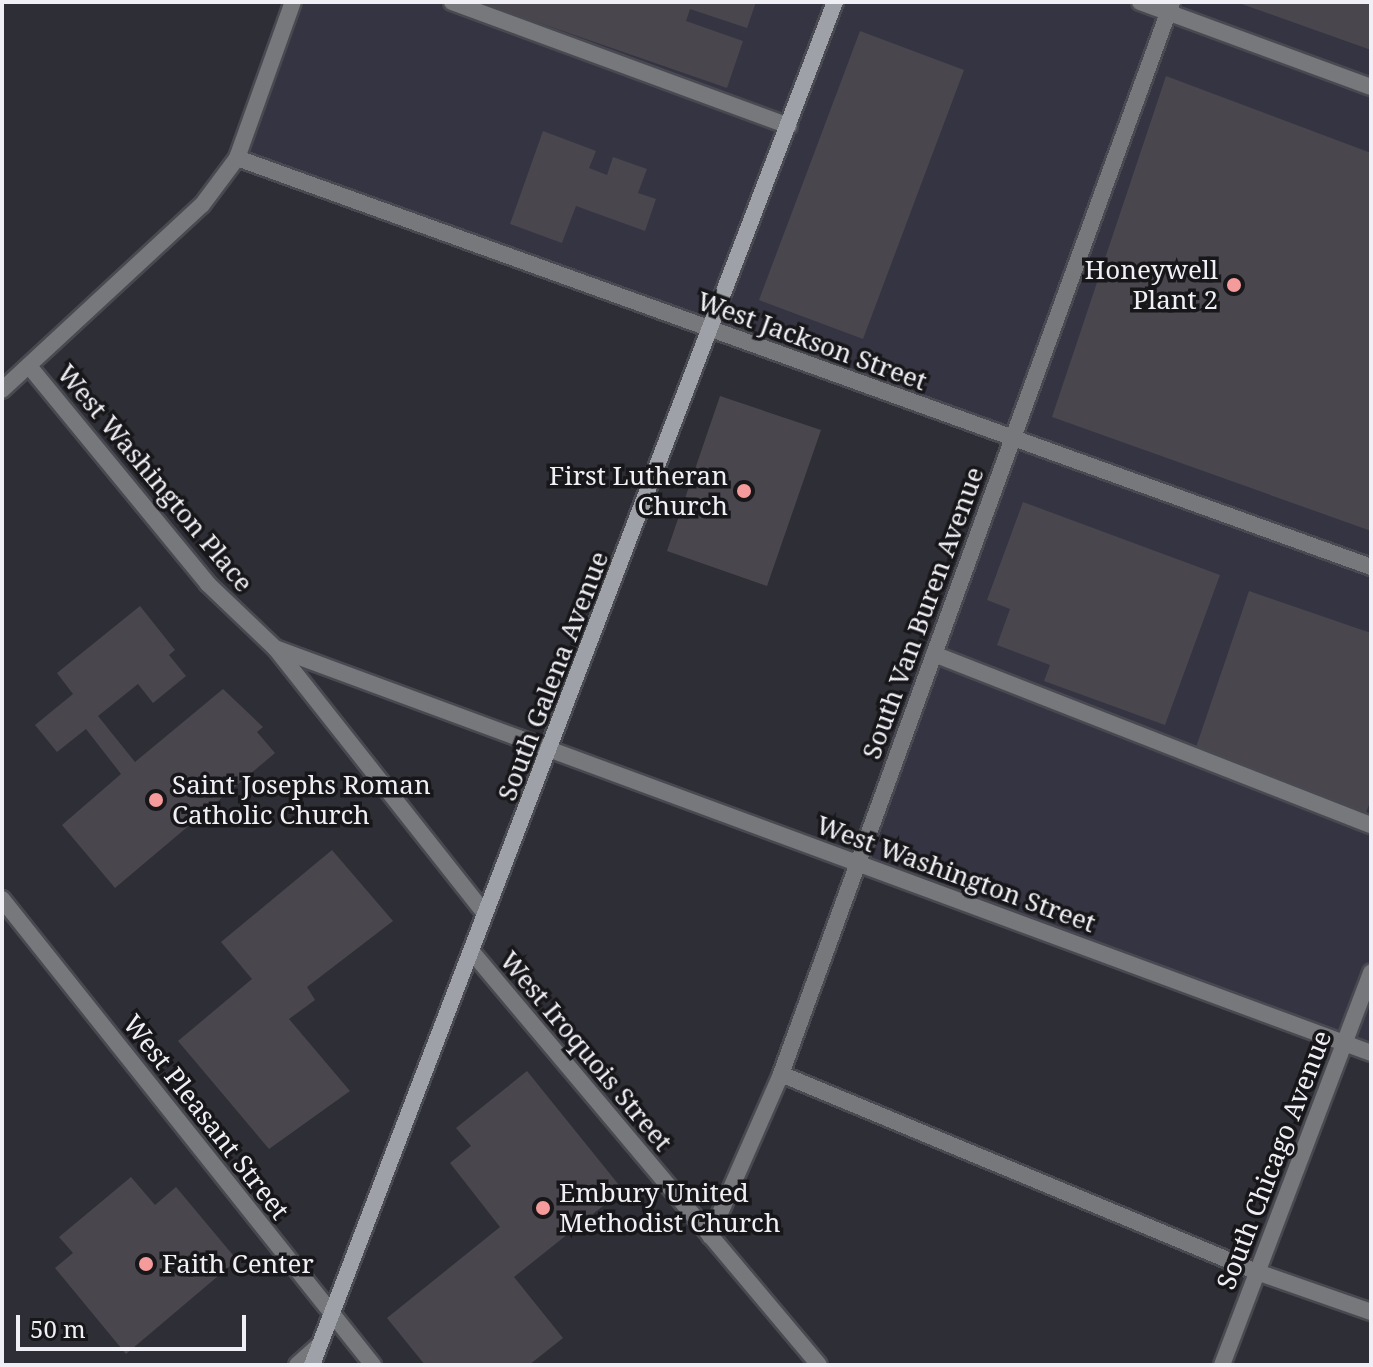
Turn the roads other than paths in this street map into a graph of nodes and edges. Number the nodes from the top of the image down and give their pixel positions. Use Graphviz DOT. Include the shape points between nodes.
graph roads {
  1 [pos="293,2"];
  2 [pos="452,2"];
  3 [pos="835,2"];
  4 [pos="1140,2"];
  5 [pos="1170,7"];
  6 [pos="1371,87"];
  7 [pos="789,126"];
  8 [pos="237,158"];
  9 [pos="712,329"];
  10 [pos="29,366"];
  11 [pos="2,390"];
  12 [pos="1012,441"];
  13 [pos="1371,567"];
  14 [pos="275,648"];
  15 [pos="934,654"];
  16 [pos="551,752"];
  17 [pos="1371,825"];
  18 [pos="858,862"];
  19 [pos="2,899"];
  20 [pos="485,914"];
  21 [pos="472,952"];
  22 [pos="1371,972"];
  23 [pos="1344,1044"];
  24 [pos="1371,1053"];
  25 [pos="781,1074"];
  26 [pos="710,1236"];
  27 [pos="1257,1272"];
  28 [pos="1371,1312"];
  29 [pos="333,1316"];
  30 [pos="319,1345"];
  31 [pos="297,1365"];
  32 [pos="312,1365"];
  33 [pos="373,1365"];
  34 [pos="819,1365"];
  35 [pos="1222,1365"];
  1 -- 8 [label="street"];
  2 -- 7 [label="street"];
  3 -- 7 [label="main road, South Galena Avenue"];
  4 -- 5 [label="street"];
  5 -- 6 [label="street"];
  5 -- 12 [label="street, South Van Buren Avenue"];
  7 -- 9 [label="main road, South Galena Avenue"];
  8 -- 9 [label="street, West Jackson Street"];
  8 -- 10 [label="street" via="202,205"];
  9 -- 12 [label="street, West Jackson Street"];
  9 -- 16 [label="main road, South Galena Avenue"];
  10 -- 11 [label="street"];
  10 -- 14 [label="street, West Washington Place" via="208,584"];
  12 -- 13 [label="street, West Jackson Street"];
  12 -- 15 [label="street, South Van Buren Avenue"];
  14 -- 16 [label="street, West Washington Place"];
  14 -- 20 [label="street"];
  15 -- 17 [label="street"];
  15 -- 18 [label="street, South Van Buren Avenue"];
  16 -- 18 [label="street, West Washington Street"];
  16 -- 20 [label="main road, South Galena Avenue"];
  18 -- 23 [label="street, West Washington Street"];
  18 -- 25 [label="street, South Van Buren Avenue"];
  19 -- 29 [label="street, West Pleasant Street"];
  20 -- 21 [label="main road, South Galena Avenue"];
  21 -- 26 [label="street, West Iroquois Street"];
  21 -- 29 [label="main road, South Galena Avenue"];
  22 -- 23 [label="street, South Chicago Avenue"];
  23 -- 24 [label="street, West Washington Street"];
  23 -- 27 [label="street, South Chicago Avenue"];
  25 -- 26 [label="street, South Van Buren Avenue"];
  25 -- 27 [label="street"];
  26 -- 34 [label="street, West Iroquois Street"];
  27 -- 28 [label="street"];
  27 -- 35 [label="street, South Chicago Avenue"];
  29 -- 30 [label="main road, South Galena Avenue"];
  29 -- 33 [label="street, West Pleasant Street"];
  30 -- 31 [label="street"];
  30 -- 32 [label="main road, South Galena Avenue"];
}
